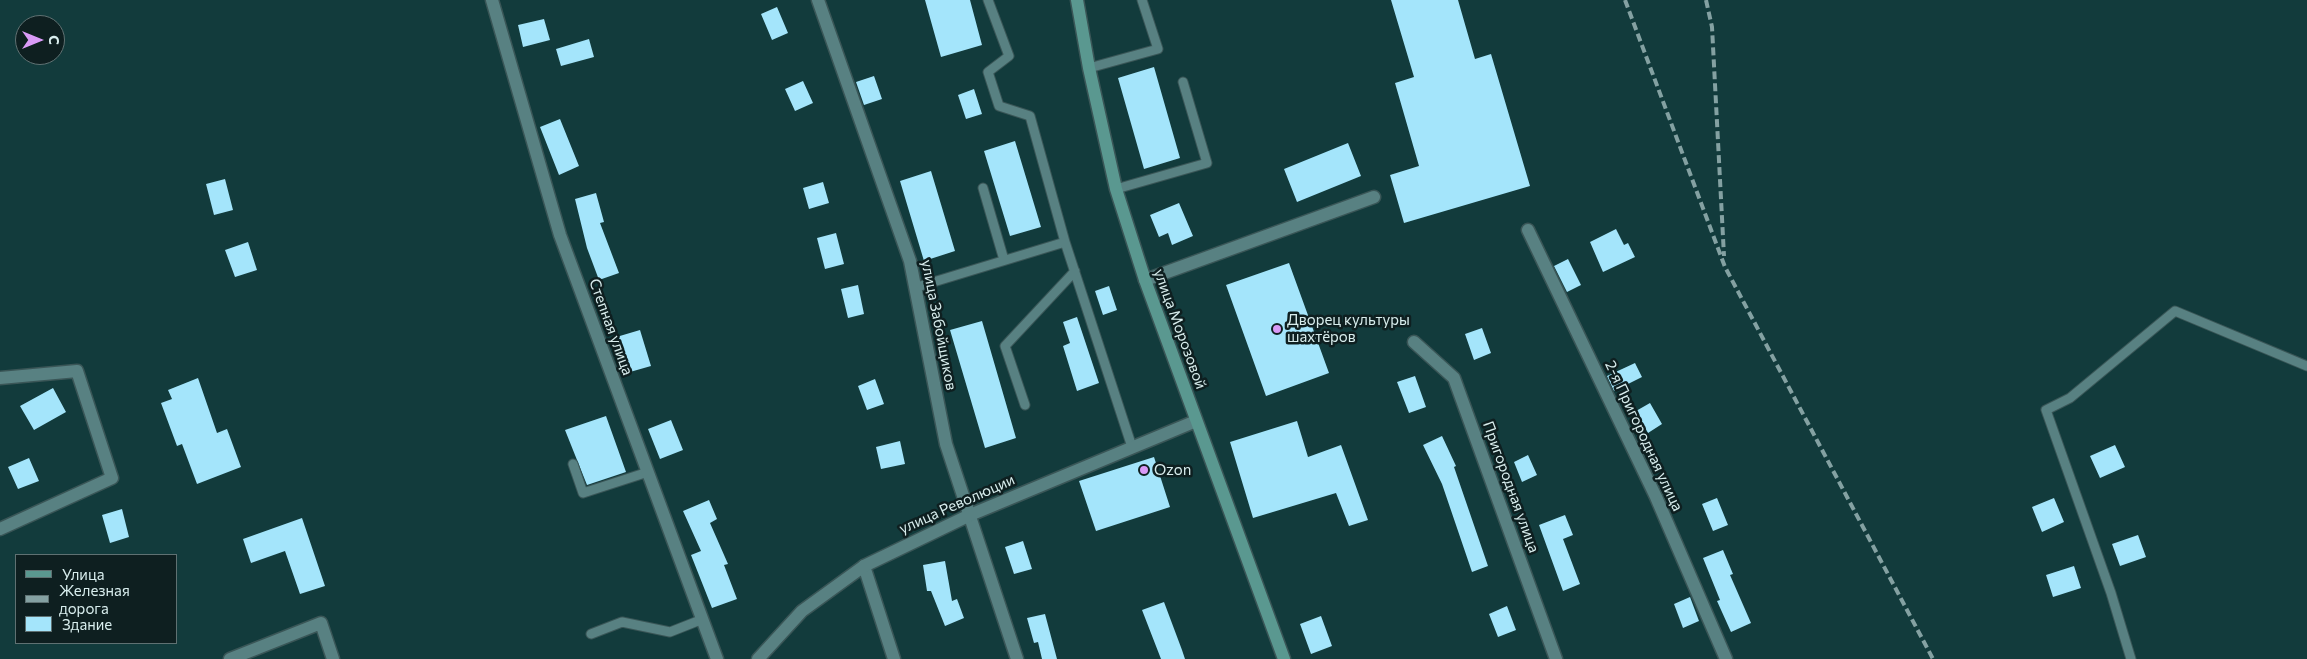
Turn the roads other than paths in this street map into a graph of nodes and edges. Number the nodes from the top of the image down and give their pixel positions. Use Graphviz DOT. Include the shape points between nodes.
graph roads {
  1 [pos="492,0"];
  2 [pos="818,0"];
  3 [pos="988,0"];
  4 [pos="1078,0"];
  5 [pos="1142,0"];
  6 [pos="1089,68"];
  7 [pos="1183,82"];
  8 [pos="983,188"];
  9 [pos="1116,189"];
  10 [pos="1374,197"];
  11 [pos="1528,230"];
  12 [pos="1065,242"];
  13 [pos="1004,260"];
  14 [pos="1075,271"];
  15 [pos="1145,280"];
  16 [pos="917,287"];
  17 [pos="1414,342"];
  18 [pos="2307,366"];
  19 [pos="0,378"];
  20 [pos="1025,405"];
  21 [pos="1196,422"];
  22 [pos="1132,447"];
  23 [pos="574,464"];
  24 [pos="648,472"];
  25 [pos="970,514"];
  26 [pos="0,529"];
  27 [pos="864,566"];
  28 [pos="703,619"];
  29 [pos="591,634"];
  30 [pos="230,659"];
  31 [pos="333,659"];
  32 [pos="717,659"];
  33 [pos="758,659"];
  34 [pos="894,659"];
  35 [pos="1017,659"];
  36 [pos="1284,659"];
  37 [pos="1556,659"];
  38 [pos="1726,659"];
  39 [pos="2131,659"];
  1 -- 24 [label="street, Степная улица" via="560,235"];
  2 -- 16 [label="street, улица Забойщиков"];
  3 -- 12 [label="lane" via="1009,56 988,72 999,106 1030,116"];
  4 -- 6 [label="main road, улица Морозовой"];
  5 -- 6 [label="lane" via="1158,49"];
  6 -- 9 [label="main road, улица Морозовой"];
  7 -- 9 [label="lane" via="1207,163"];
  8 -- 13 [label="lane"];
  9 -- 15 [label="main road, улица Морозовой"];
  10 -- 15 [label="street"];
  11 -- 38 [label="street, 2-я Пригородная улица" via="1656,497"];
  12 -- 13 [label="lane"];
  12 -- 14 [label="lane"];
  13 -- 16 [label="lane"];
  14 -- 20 [label="lane" via="1005,346"];
  14 -- 22 [label="lane"];
  15 -- 21 [label="main road, улица Морозовой"];
  16 -- 25 [label="street, улица Забойщиков" via="946,444"];
  17 -- 37 [label="street, Пригородная улица" via="1454,378"];
  18 -- 39 [label="lane" via="2175,311 2070,398 2046,410 2111,592"];
  19 -- 26 [label="street" via="76,371 112,478"];
  21 -- 22 [label="street, улица Революции"];
  21 -- 36 [label="main road, улица Морозовой"];
  22 -- 25 [label="street, улица Революции"];
  23 -- 24 [label="lane" via="583,493"];
  24 -- 28 [label="street, Степная улица"];
  25 -- 27 [label="street, улица Революции"];
  25 -- 35 [label="street, улица Забойщиков"];
  27 -- 33 [label="street, улица Революции" via="802,610"];
  27 -- 34 [label="street"];
  28 -- 29 [label="lane" via="670,632 622,622"];
  28 -- 32 [label="street, Степная улица"];
  30 -- 31 [label="street" via="321,624"];
}
